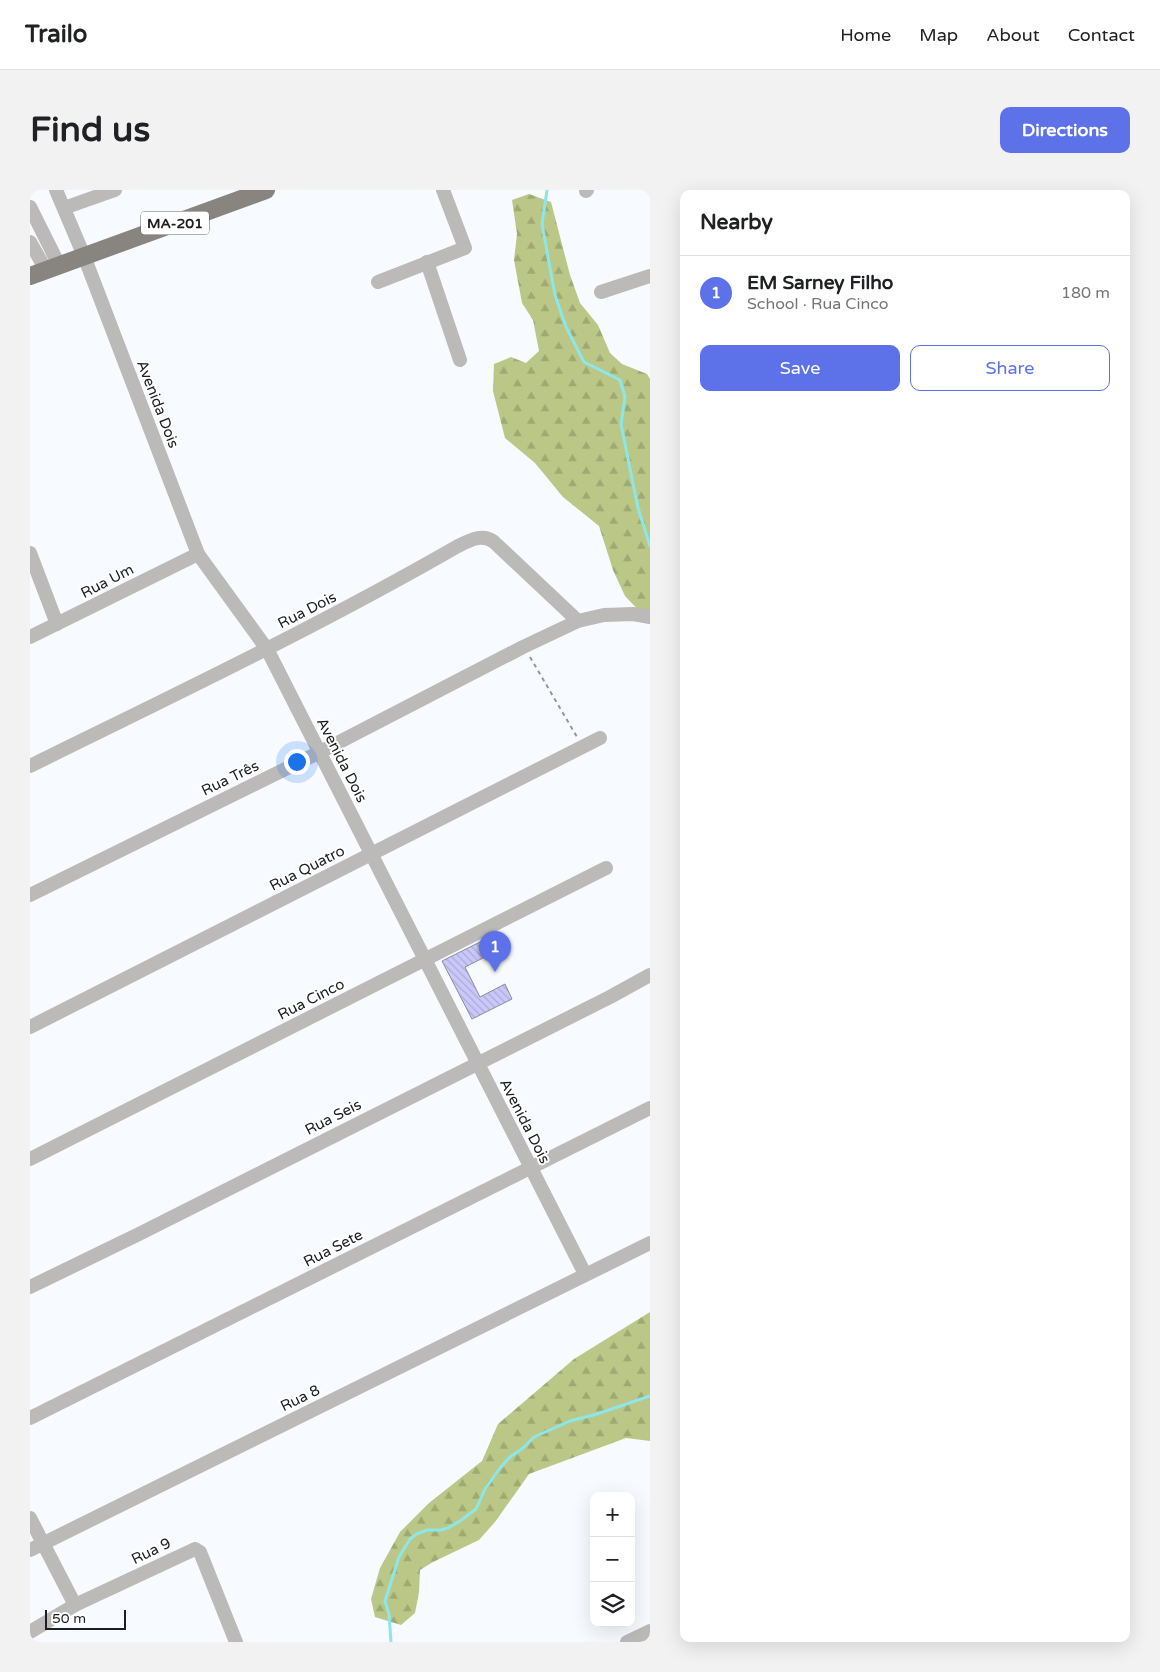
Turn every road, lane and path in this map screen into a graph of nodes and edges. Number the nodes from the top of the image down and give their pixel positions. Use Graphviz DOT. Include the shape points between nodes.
graph roads {
  1 [pos="56,190"];
  2 [pos="115,190"];
  3 [pos="266,190"];
  4 [pos="443,190"];
  5 [pos="30,207"];
  6 [pos="64,208"];
  7 [pos="30,242"];
  8 [pos="84,256"];
  9 [pos="427,262"];
  10 [pos="45,270"];
  11 [pos="650,276"];
  12 [pos="378,282"];
  13 [pos="601,292"];
  14 [pos="460,360"];
  15 [pos="30,553"];
  16 [pos="198,554"];
  17 [pos="650,617"];
  18 [pos="578,621"];
  19 [pos="57,624"];
  20 [pos="30,637"];
  21 [pos="524,647"];
  22 [pos="267,649"];
  23 [pos="600,738"];
  24 [pos="583,747"];
  25 [pos="320,752"];
  26 [pos="30,766"];
  27 [pos="371,854"];
  28 [pos="606,868"];
  29 [pos="30,895"];
  30 [pos="425,960"];
  31 [pos="650,975"];
  32 [pos="30,1027"];
  33 [pos="477,1063"];
  34 [pos="650,1108"];
  35 [pos="30,1159"];
  36 [pos="530,1167"];
  37 [pos="650,1242"];
  38 [pos="585,1274"];
  39 [pos="30,1286"];
  40 [pos="30,1418"];
  41 [pos="30,1518"];
  42 [pos="43,1544"];
  43 [pos="30,1550"];
  44 [pos="75,1605"];
  45 [pos="650,1631"];
  46 [pos="30,1632"];
  47 [pos="236,1642"];
  48 [pos="627,1642"];
  1 -- 6 [label="street, Avenida Dois"];
  2 -- 6 [label="street"];
  3 -- 8 [label="main road, MA-201"];
  4 -- 9 [label="street" via="465,248"];
  5 -- 10 [label="street"];
  6 -- 8 [label="street, Avenida Dois"];
  7 -- 10 [label="street"];
  8 -- 10 [label="main road, MA-201"];
  8 -- 16 [label="street, Avenida Dois"];
  9 -- 12 [label="street"];
  9 -- 14 [label="street"];
  11 -- 13 [label="street"];
  15 -- 19 [label="street"];
  16 -- 19 [label="street, Rua Um"];
  16 -- 22 [label="street, Avenida Dois"];
  17 -- 18 [label="street, Rua Três" via="604,615"];
  18 -- 21 [label="street, Rua Três"];
  18 -- 22 [label="street, Rua Dois" via="485,537 458,546"];
  19 -- 20 [label="street, Rua Um"];
  21 -- 24 [label="path"];
  21 -- 25 [label="street, Rua Três"];
  22 -- 25 [label="street, Avenida Dois"];
  22 -- 26 [label="street, Rua Dois"];
  23 -- 24 [label="street, Rua Quatro"];
  24 -- 27 [label="street, Rua Quatro"];
  25 -- 27 [label="street, Avenida Dois"];
  25 -- 29 [label="street, Rua Três"];
  27 -- 30 [label="street, Avenida Dois"];
  27 -- 32 [label="street, Rua Quatro"];
  28 -- 30 [label="street, Rua Cinco"];
  30 -- 33 [label="street, Avenida Dois"];
  30 -- 35 [label="street, Rua Cinco"];
  31 -- 33 [label="street, Rua Seis"];
  33 -- 36 [label="street, Avenida Dois"];
  33 -- 39 [label="street, Rua Seis"];
  34 -- 36 [label="street, Rua Sete"];
  36 -- 38 [label="street, Avenida Dois"];
  36 -- 40 [label="street, Rua Sete"];
  37 -- 38 [label="street, Rua 8"];
  38 -- 42 [label="street, Rua 8"];
  41 -- 42 [label="street"];
  42 -- 43 [label="street, Rua 8"];
  42 -- 44 [label="street"];
  44 -- 46 [label="street, Rua 9"];
  44 -- 47 [label="street, Rua 9" via="195,1548 200,1552"];
  45 -- 48 [label="street"];
}
